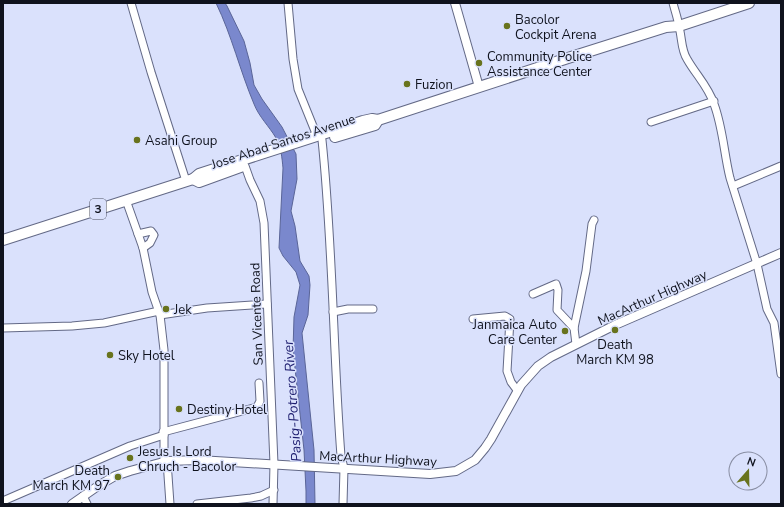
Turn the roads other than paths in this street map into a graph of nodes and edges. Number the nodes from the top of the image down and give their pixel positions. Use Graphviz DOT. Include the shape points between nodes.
graph roads {
  1 [pos="132,3"];
  2 [pos="288,3"];
  3 [pos="455,3"];
  4 [pos="673,3"];
  5 [pos="735,3"];
  6 [pos="749,3"];
  7 [pos="678,23"];
  8 [pos="479,87"];
  9 [pos="714,101"];
  10 [pos="651,122"];
  11 [pos="318,139"];
  12 [pos="247,163"];
  13 [pos="781,166"];
  14 [pos="190,180"];
  15 [pos="733,186"];
  16 [pos="126,200"];
  17 [pos="594,220"];
  18 [pos="138,234"];
  19 [pos="3,240"];
  20 [pos="143,248"];
  21 [pos="781,254"];
  22 [pos="757,264"];
  23 [pos="533,294"];
  24 [pos="267,304"];
  25 [pos="373,309"];
  26 [pos="333,312"];
  27 [pos="160,313"];
  28 [pos="474,319"];
  29 [pos="3,328"];
  30 [pos="574,328"];
  31 [pos="779,340"];
  32 [pos="576,344"];
  33 [pos="781,374"];
  34 [pos="259,383"];
  35 [pos="517,390"];
  36 [pos="164,434"];
  37 [pos="165,461"];
  38 [pos="275,464"];
  39 [pos="342,468"];
  40 [pos="274,490"];
  41 [pos="83,496"];
  42 [pos="3,501"];
  43 [pos="237,502"];
  44 [pos="72,504"];
  45 [pos="87,504"];
  46 [pos="170,504"];
  47 [pos="198,504"];
  48 [pos="273,504"];
  49 [pos="344,504"];
  1 -- 14 [label="street" via="151,72"];
  2 -- 11 [label="street" via="298,89"];
  3 -- 8 [label="main road"];
  4 -- 7 [label="street"];
  5 -- 7 [label="highway, Jose Abad Santos Avenue / 3"];
  6 -- 7 [label="highway, Jose Abad Santos Avenue / 3"];
  7 -- 8 [label="highway, Jose Abad Santos Avenue / 3"];
  7 -- 9 [label="street" via="687,59"];
  8 -- 11 [label="highway, Jose Abad Santos Avenue / 3" via="378,120 363,121"];
  9 -- 10 [label="street"];
  9 -- 15 [label="street"];
  11 -- 12 [label="highway, Jose Abad Santos Avenue / 3"];
  11 -- 26 [label="street" via="329,220"];
  12 -- 14 [label="highway, Jose Abad Santos Avenue / 3" via="199,182"];
  12 -- 24 [label="street, San Vicente Road" via="262,208"];
  13 -- 15 [label="street"];
  14 -- 16 [label="highway, Jose Abad Santos Avenue / 3"];
  15 -- 22 [label="street"];
  16 -- 18 [label="street"];
  16 -- 19 [label="highway, Jose Abad Santos Avenue / 3"];
  17 -- 30 [label="street"];
  18 -- 20 [label="street"];
  18 -- 20 [label="street" via="151,231 154,235 150,243"];
  20 -- 27 [label="street" via="152,292"];
  21 -- 22 [label="main road, MacArthur Highway"];
  22 -- 31 [label="street" via="767,309"];
  22 -- 32 [label="main road, MacArthur Highway"];
  23 -- 30 [label="street" via="556,284 557,310"];
  24 -- 27 [label="street"];
  24 -- 38 [label="street, San Vicente Road"];
  25 -- 26 [label="street"];
  26 -- 39 [label="street"];
  27 -- 29 [label="street" via="84,325"];
  27 -- 36 [label="street" via="164,350"];
  28 -- 35 [label="street" via="500,316 510,319 507,371"];
  30 -- 32 [label="street"];
  31 -- 33 [label="street"];
  32 -- 35 [label="main road, MacArthur Highway" via="538,366"];
  34 -- 36 [label="street" via="260,401 257,407"];
  35 -- 39 [label="main road, MacArthur Highway" via="485,448 475,460 456,471 430,474"];
  36 -- 37 [label="street"];
  36 -- 42 [label="street"];
  37 -- 38 [label="main road, MacArthur Highway"];
  37 -- 41 [label="main road, MacArthur Highway" via="115,476"];
  37 -- 46 [label="street"];
  38 -- 39 [label="main road, MacArthur Highway"];
  38 -- 40 [label="street, San Vicente Road"];
  39 -- 49 [label="street"];
  40 -- 43 [label="street"];
  40 -- 48 [label="street, San Vicente Road"];
  41 -- 44 [label="main road, MacArthur Highway"];
  41 -- 45 [label="street"];
  43 -- 47 [label="street"];
}
